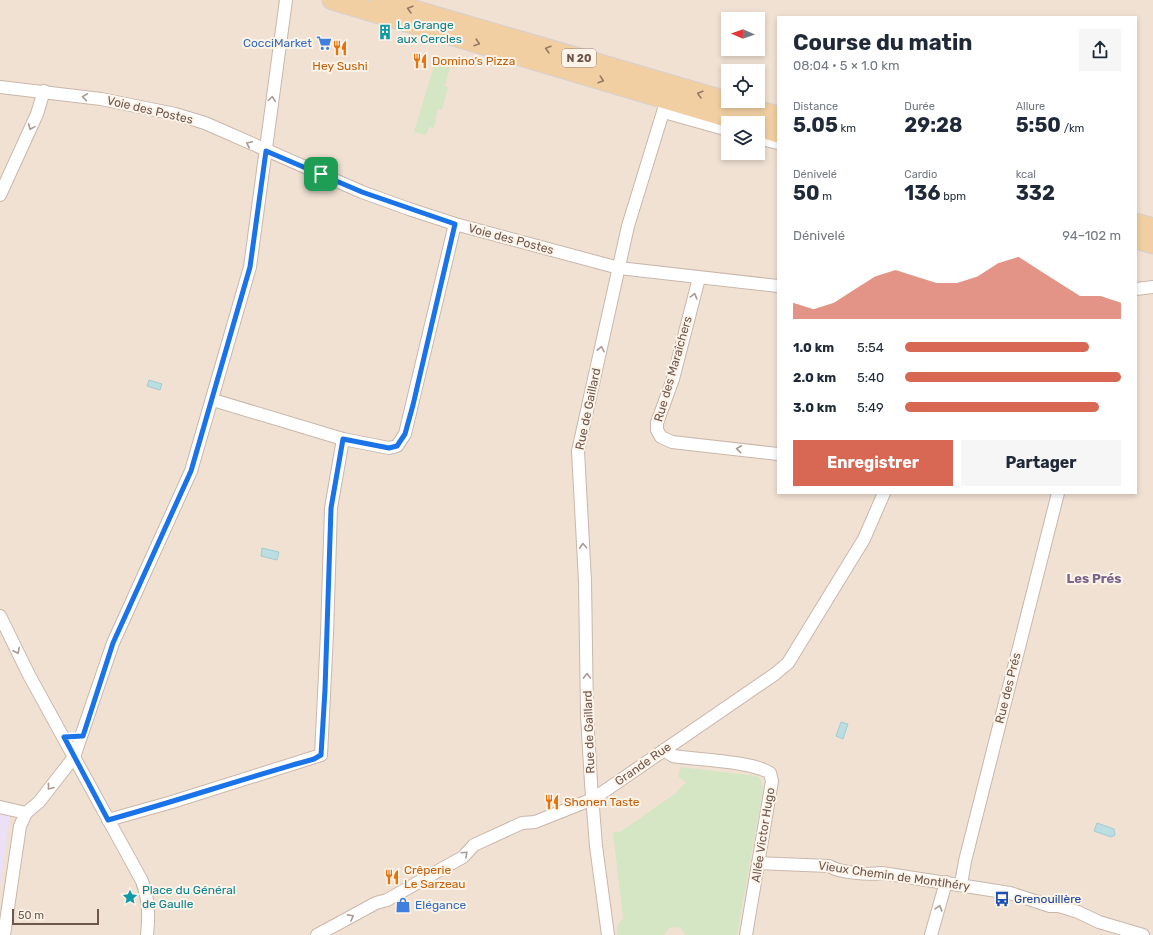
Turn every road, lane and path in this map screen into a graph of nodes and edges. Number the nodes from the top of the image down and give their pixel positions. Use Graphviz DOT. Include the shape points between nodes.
graph roads {
  1 [pos="332,0"];
  2 [pos="380,0"];
  3 [pos="286,5"];
  4 [pos="0,86"];
  5 [pos="44,91"];
  6 [pos="665,106"];
  7 [pos="777,116"];
  8 [pos="721,118"];
  9 [pos="721,127"];
  10 [pos="765,129"];
  11 [pos="777,133"];
  12 [pos="765,140"];
  13 [pos="777,143"];
  14 [pos="266,151"];
  15 [pos="0,196"];
  16 [pos="1137,222"];
  17 [pos="455,224"];
  18 [pos="1153,228"];
  19 [pos="1137,239"];
  20 [pos="1153,244"];
  21 [pos="619,268"];
  22 [pos="699,278"];
  23 [pos="777,286"];
  24 [pos="1153,287"];
  25 [pos="1137,289"];
  26 [pos="213,400"];
  27 [pos="343,439"];
  28 [pos="777,454"];
  29 [pos="884,494"];
  30 [pos="1058,494"];
  31 [pos="0,616"];
  32 [pos="83,736"];
  33 [pos="64,737"];
  34 [pos="664,750"];
  35 [pos="74,757"];
  36 [pos="593,799"];
  37 [pos="0,807"];
  38 [pos="26,813"];
  39 [pos="108,820"];
  40 [pos="758,863"];
  41 [pos="946,882"];
  42 [pos="961,884"];
  43 [pos="4,935"];
  44 [pos="147,935"];
  45 [pos="317,935"];
  46 [pos="608,935"];
  47 [pos="746,935"];
  48 [pos="931,935"];
  49 [pos="1143,935"];
  1 -- 6 [label="main road, N 20, one-way"];
  7 -- 2 [label="main road, N 20, one-way"];
  14 -- 3 [label="street, one-way"];
  4 -- 5 [label="street, Voie des Postes"];
  14 -- 5 [label="street, Voie des Postes, one-way" via="205,123 175,114"];
  5 -- 15 [label="street, one-way" via="37,114"];
  6 -- 8 [label="main road, N 20"];
  6 -- 9 [label="street"];
  6 -- 21 [label="street, Rue de Gaillard" via="628,226"];
  10 -- 11 [label="main road"];
  12 -- 13 [label="street"];
  14 -- 17 [label="street, Voie des Postes" via="362,192"];
  14 -- 26 [label="street" via="250,267"];
  16 -- 18 [label="main road"];
  17 -- 21 [label="street, Voie des Postes"];
  17 -- 27 [label="street" via="405,434 397,446 389,448"];
  19 -- 20 [label="main road"];
  21 -- 22 [label="street, Voie des Postes"];
  36 -- 21 [label="street, Rue de Gaillard, one-way" via="578,451"];
  22 -- 23 [label="street, Voie des Postes"];
  28 -- 22 [label="street, Rue des Maraîchers, one-way" via="672,442 661,437 657,430"];
  24 -- 25 [label="street"];
  26 -- 27 [label="street"];
  26 -- 32 [label="street" via="191,471 113,643"];
  27 -- 39 [label="street" via="331,508 321,755"];
  29 -- 34 [label="street, Grande Rue" via="864,539 788,663 776,674"];
  30 -- 42 [label="street, Rue des Prés"];
  31 -- 33 [label="street, one-way" via="22,663"];
  32 -- 33 [label="street"];
  32 -- 35 [label="street"];
  33 -- 35 [label="street"];
  34 -- 36 [label="street, Grande Rue"];
  34 -- 40 [label="street, Allée Victor Hugo" via="673,756 747,765 770,773 772,781"];
  35 -- 38 [label="street, one-way" via="39,802"];
  35 -- 39 [label="street"];
  45 -- 36 [label="street, Grande Rue, one-way" via="376,903 387,900 463,857 474,845 522,823 535,822"];
  36 -- 46 [label="street, Rue de Gaillard" via="596,846"];
  37 -- 38 [label="street"];
  38 -- 43 [label="street" via="20,826"];
  39 -- 44 [label="street" via="145,890 149,913"];
  40 -- 41 [label="street, Vieux Chemin de Montlhéry" via="829,866 836,871 874,874 882,872"];
  40 -- 47 [label="street, Allée Victor Hugo"];
  41 -- 42 [label="street, Vieux Chemin de Montlhéry"];
  48 -- 41 [label="street, one-way"];
  42 -- 49 [label="street, Vieux Chemin de Montlhéry" via="1059,906 1099,922"];
}
